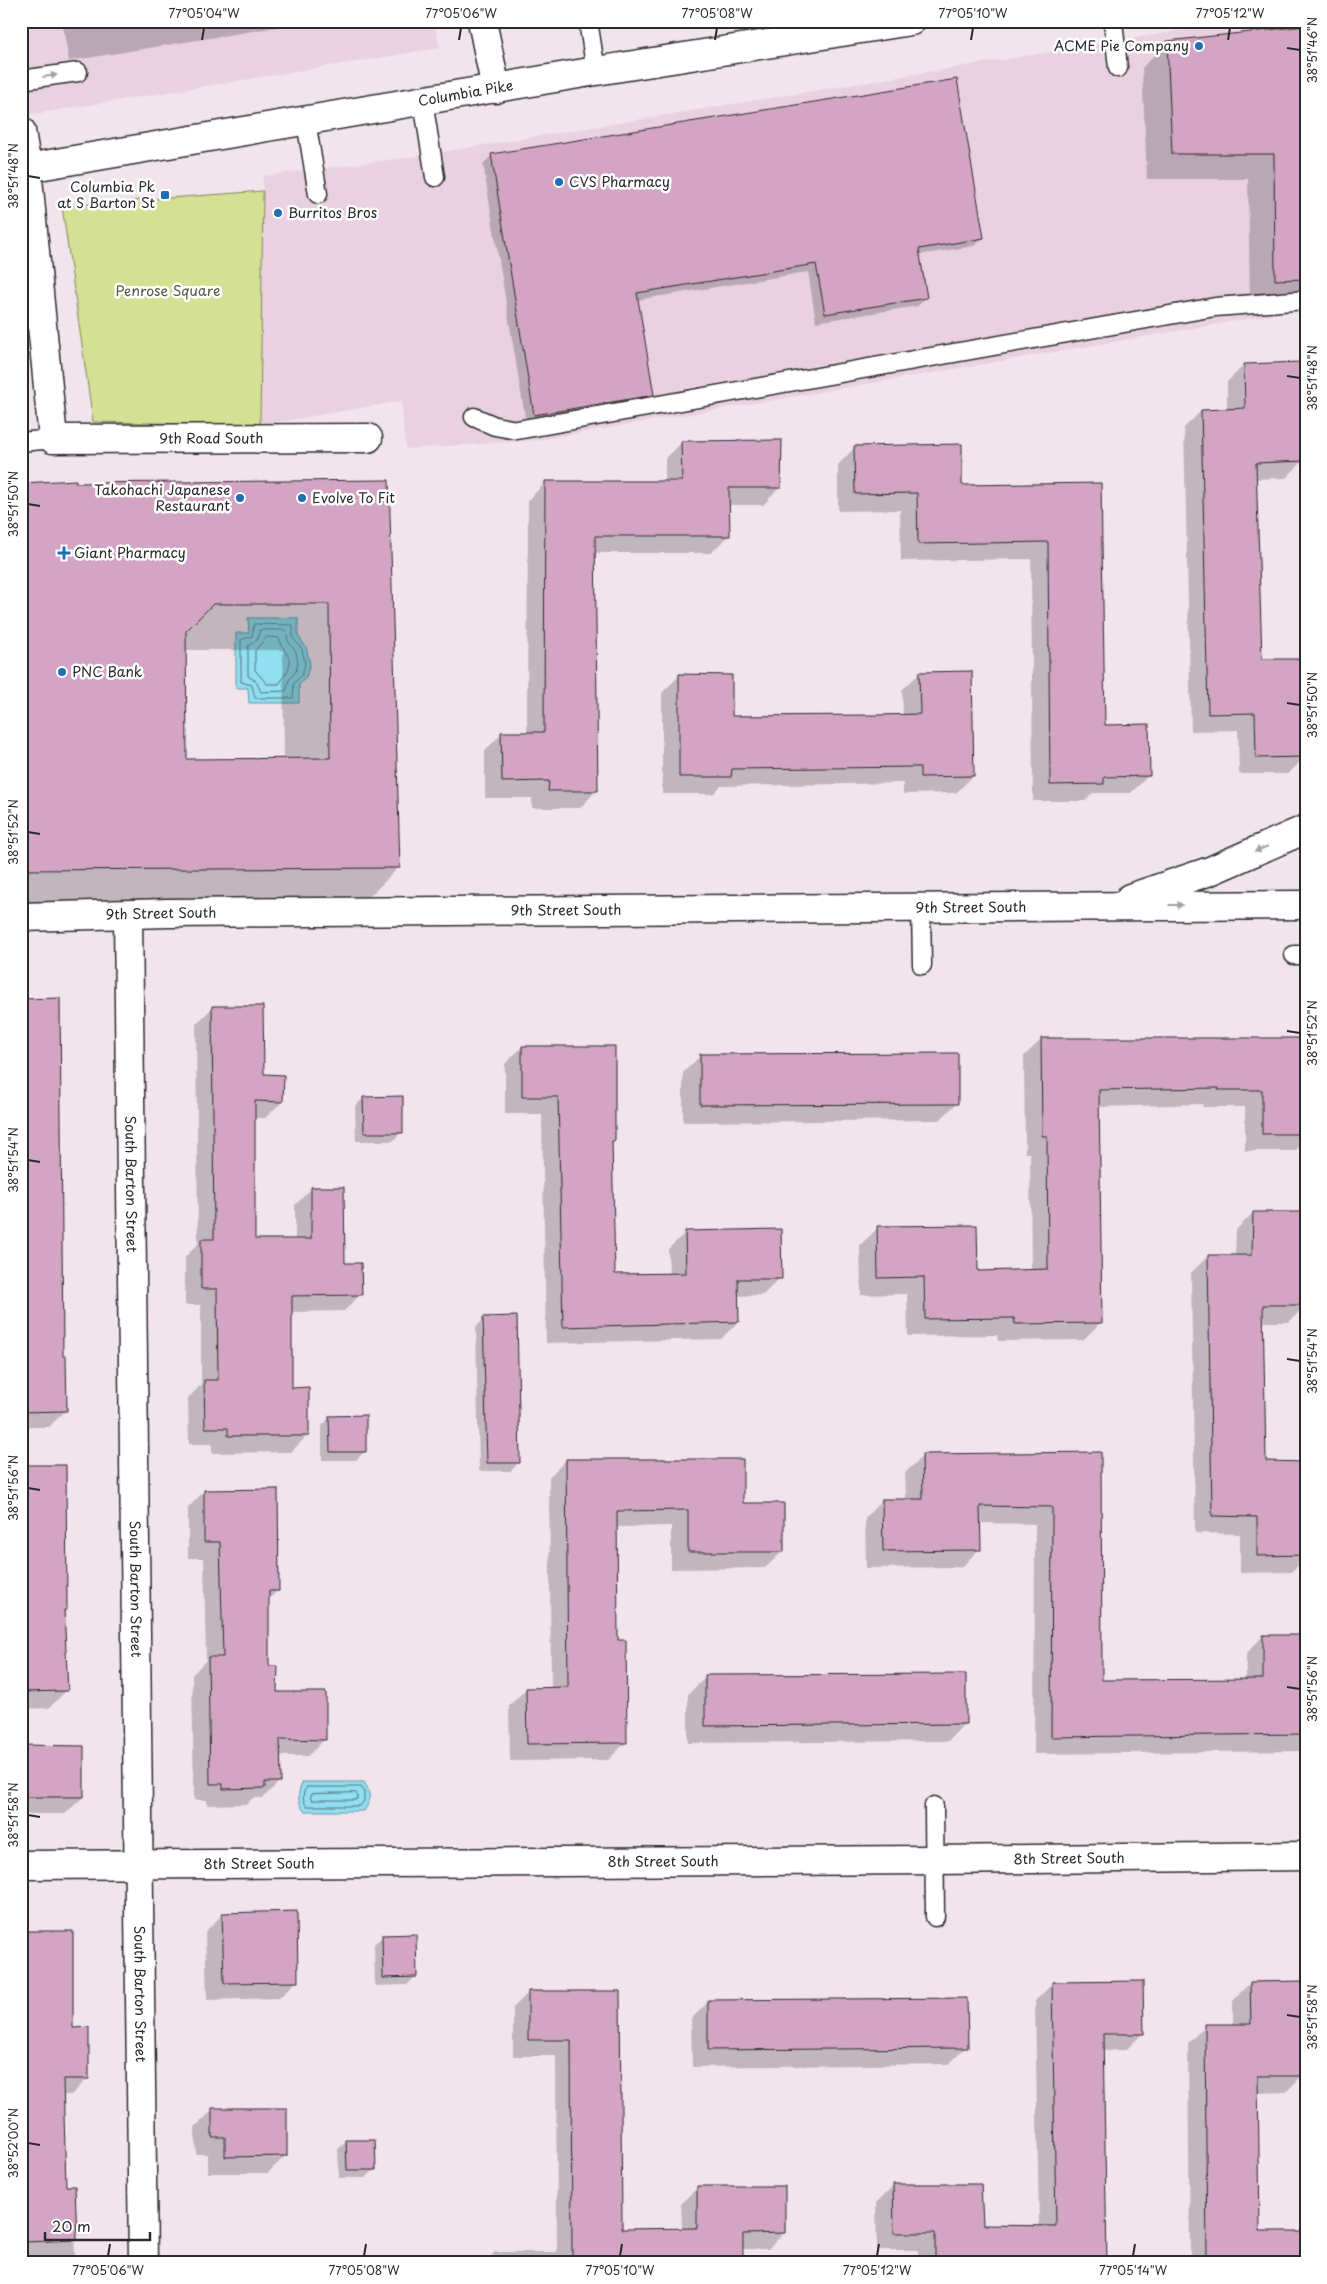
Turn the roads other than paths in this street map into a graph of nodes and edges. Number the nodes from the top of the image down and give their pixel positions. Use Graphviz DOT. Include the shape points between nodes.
graph roads {
  1 [pos="482,21"];
  2 [pos="588,21"];
  3 [pos="911,21"];
  4 [pos="1113,21"];
  5 [pos="1118,68"];
  6 [pos="596,71"];
  7 [pos="78,72"];
  8 [pos="21,80"];
  9 [pos="496,89"];
  10 [pos="423,101"];
  11 [pos="306,121"];
  12 [pos="21,131"];
  13 [pos="24,169"];
  14 [pos="435,177"];
  15 [pos="318,194"];
  16 [pos="1306,300"];
  17 [pos="474,416"];
  18 [pos="368,438"];
  19 [pos="53,439"];
  20 [pos="21,442"];
  21 [pos="1306,829"];
  22 [pos="1110,905"];
  23 [pos="1306,905"];
  24 [pos="921,906"];
  25 [pos="128,915"];
  26 [pos="21,917"];
  27 [pos="922,965"];
  28 [pos="934,1806"];
  29 [pos="1306,1856"];
  30 [pos="934,1860"];
  31 [pos="21,1865"];
  32 [pos="138,1865"];
  33 [pos="935,1917"];
  34 [pos="143,2263"];
  1 -- 9 [label="street"];
  2 -- 6 [label="lane"];
  3 -- 6 [label="street, Columbia Pike"];
  4 -- 5 [label="lane"];
  6 -- 9 [label="street, Columbia Pike"];
  8 -- 7 [label="lane, one-way"];
  9 -- 10 [label="street, Columbia Pike"];
  10 -- 11 [label="street, Columbia Pike"];
  10 -- 14 [label="lane"];
  11 -- 13 [label="street, Columbia Pike"];
  11 -- 15 [label="lane"];
  12 -- 13 [label="street"];
  13 -- 19 [label="street"];
  16 -- 17 [label="lane" via="1215,307 517,430 496,426"];
  18 -- 19 [label="street, 9th Road South"];
  19 -- 20 [label="lane"];
  21 -- 22 [label="street, 9th Street South, one-way" via="1210,871"];
  22 -- 23 [label="street, 9th Street South, one-way"];
  22 -- 24 [label="street, 9th Street South"];
  24 -- 25 [label="street, 9th Street South"];
  24 -- 27 [label="lane"];
  25 -- 26 [label="street, 9th Street South"];
  25 -- 32 [label="street, South Barton Street"];
  28 -- 30 [label="lane"];
  29 -- 30 [label="street, 8th Street South"];
  30 -- 32 [label="street, 8th Street South"];
  30 -- 33 [label="lane"];
  31 -- 32 [label="street, 8th Street South"];
  32 -- 34 [label="street, South Barton Street"];
}
